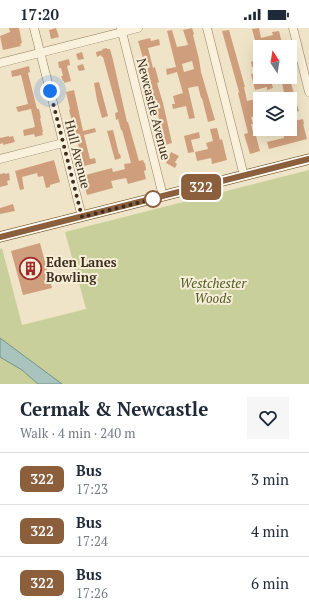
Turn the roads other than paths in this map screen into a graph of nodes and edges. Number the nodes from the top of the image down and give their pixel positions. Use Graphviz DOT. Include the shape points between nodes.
graph roads {
  1 [pos="34,28"];
  2 [pos="138,28"];
  3 [pos="207,28"];
  4 [pos="293,28"];
  5 [pos="121,30"];
  6 [pos="40,52"];
  7 [pos="0,63"];
  8 [pos="309,92"];
  9 [pos="63,143"];
  10 [pos="0,159"];
  11 [pos="309,159"];
  12 [pos="244,176"];
  13 [pos="163,196"];
  14 [pos="82,217"];
  15 [pos="0,237"];
  1 -- 6 [label="street, Hull Avenue"];
  2 -- 5 [label="street"];
  3 -- 12 [label="street"];
  4 -- 8 [label="street"];
  5 -- 6 [label="street"];
  5 -- 13 [label="street, Newcastle Avenue"];
  6 -- 7 [label="street"];
  6 -- 9 [label="street, Hull Avenue"];
  9 -- 10 [label="street"];
  9 -- 14 [label="street, Hull Avenue"];
  11 -- 12 [label="main road"];
  12 -- 13 [label="main road"];
  13 -- 14 [label="main road"];
  14 -- 15 [label="main road"];
}
